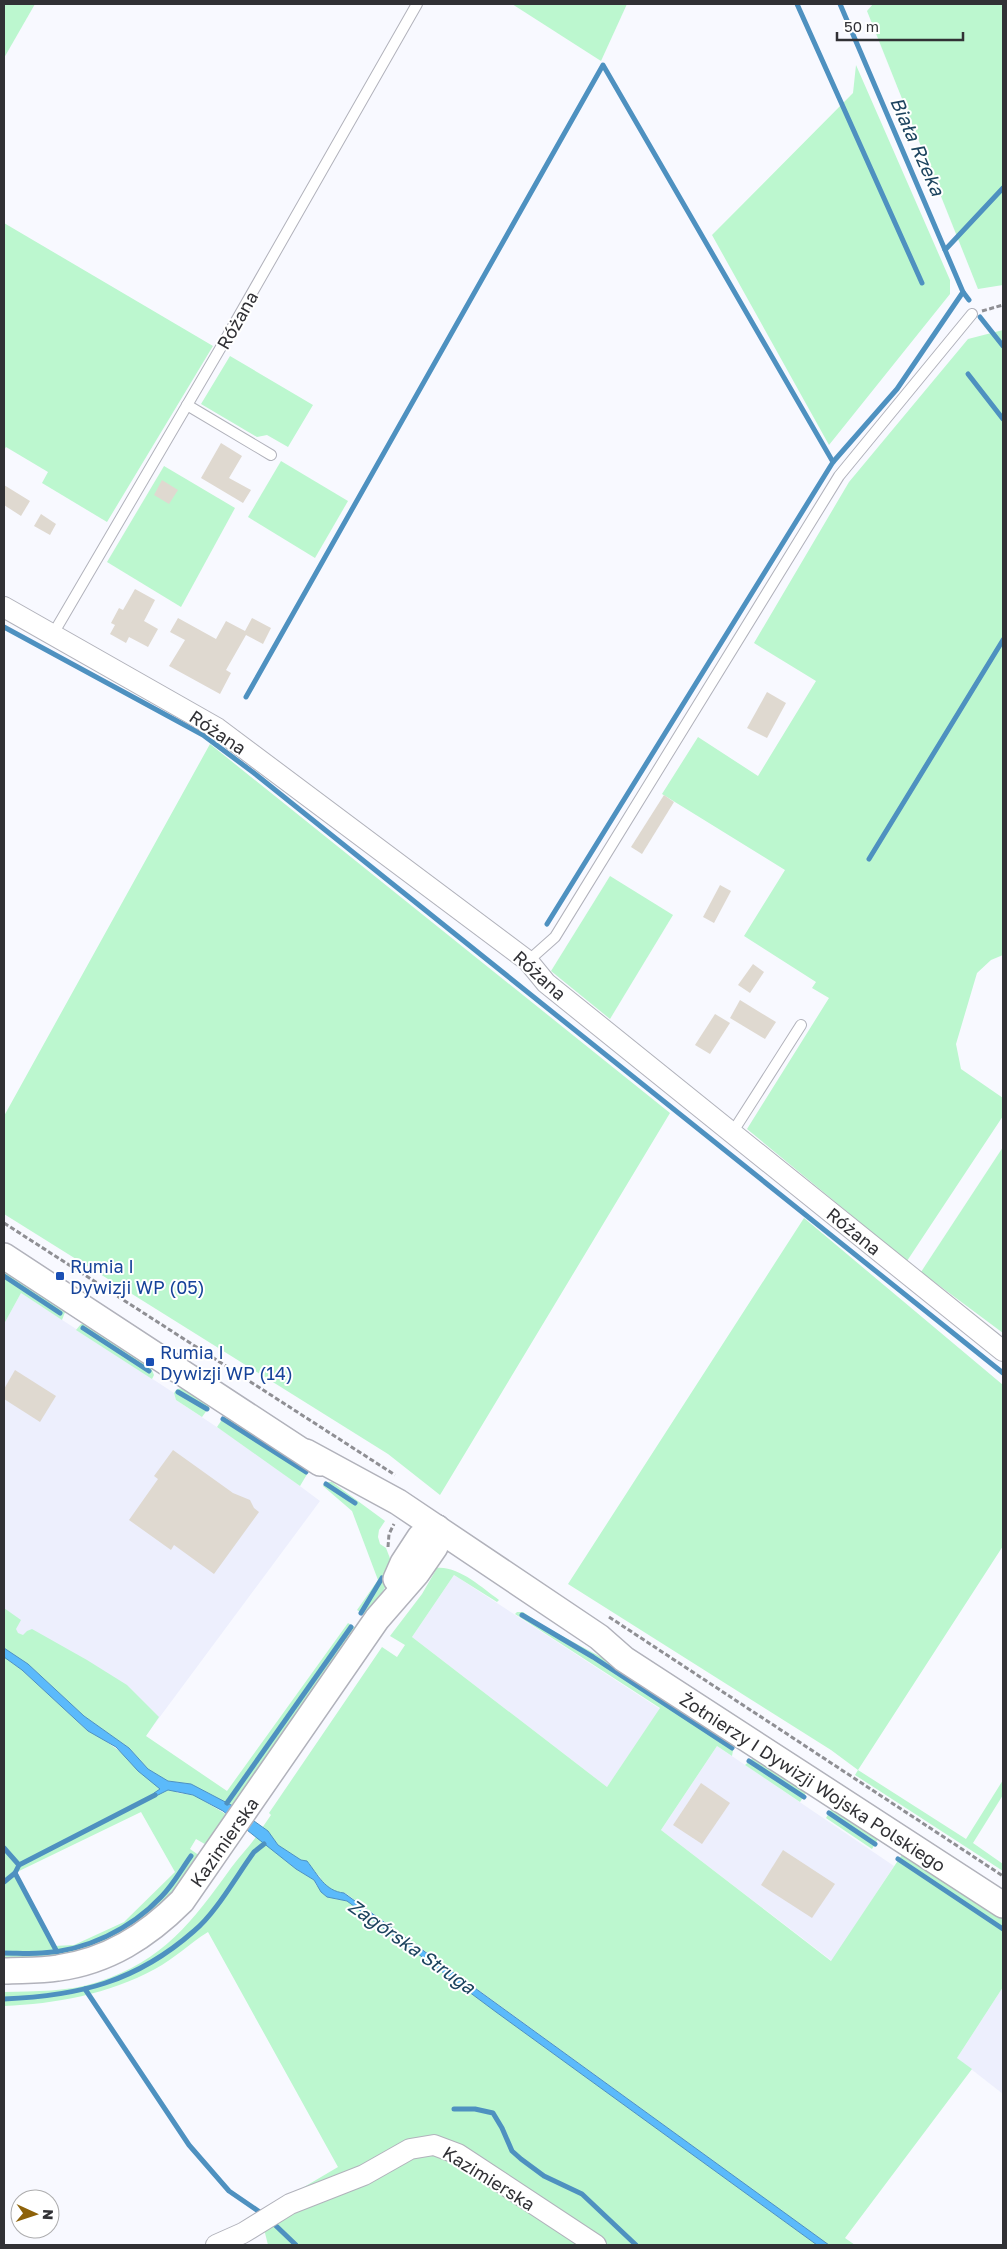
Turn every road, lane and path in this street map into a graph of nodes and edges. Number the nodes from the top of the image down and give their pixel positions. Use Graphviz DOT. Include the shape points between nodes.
graph roads {
  1 [pos="417,4"];
  2 [pos="1003,305"];
  3 [pos="972,314"];
  4 [pos="187,405"];
  5 [pos="271,455"];
  6 [pos="4,607"];
  7 [pos="53,634"];
  8 [pos="528,961"];
  9 [pos="801,1025"];
  10 [pos="732,1133"];
  11 [pos="4,1256"];
  12 [pos="1003,1351"];
  13 [pos="431,1537"];
  14 [pos="1003,1906"];
  15 [pos="4,1971"];
  16 [pos="216,2245"];
  17 [pos="596,2245"];
  1 -- 4 [label="lane, Różana"];
  2 -- 3 [label="path"];
  3 -- 8 [label="lane" via="840,476 556,936"];
  4 -- 5 [label="lane"];
  4 -- 7 [label="lane, Różana"];
  6 -- 7 [label="street, Różana"];
  7 -- 8 [label="street, Różana" via="217,728"];
  8 -- 10 [label="street, Różana" via="546,983"];
  9 -- 10 [label="lane"];
  10 -- 12 [label="street, Różana"];
  11 -- 13 [label="street, Żołnierzy I Dywizji Wojska Polskiego" via="306,1452 378,1490"];
  13 -- 14 [label="street, Żołnierzy I Dywizji Wojska Polskiego" via="599,1637 624,1659"];
  13 -- 15 [label="street, Kazimierska" via="417,1573 377,1619 182,1902 148,1932 106,1956 56,1969"];
  16 -- 17 [label="street, Kazimierska" via="243,2233 290,2204 364,2175 410,2149 434,2145 458,2154"];
}
